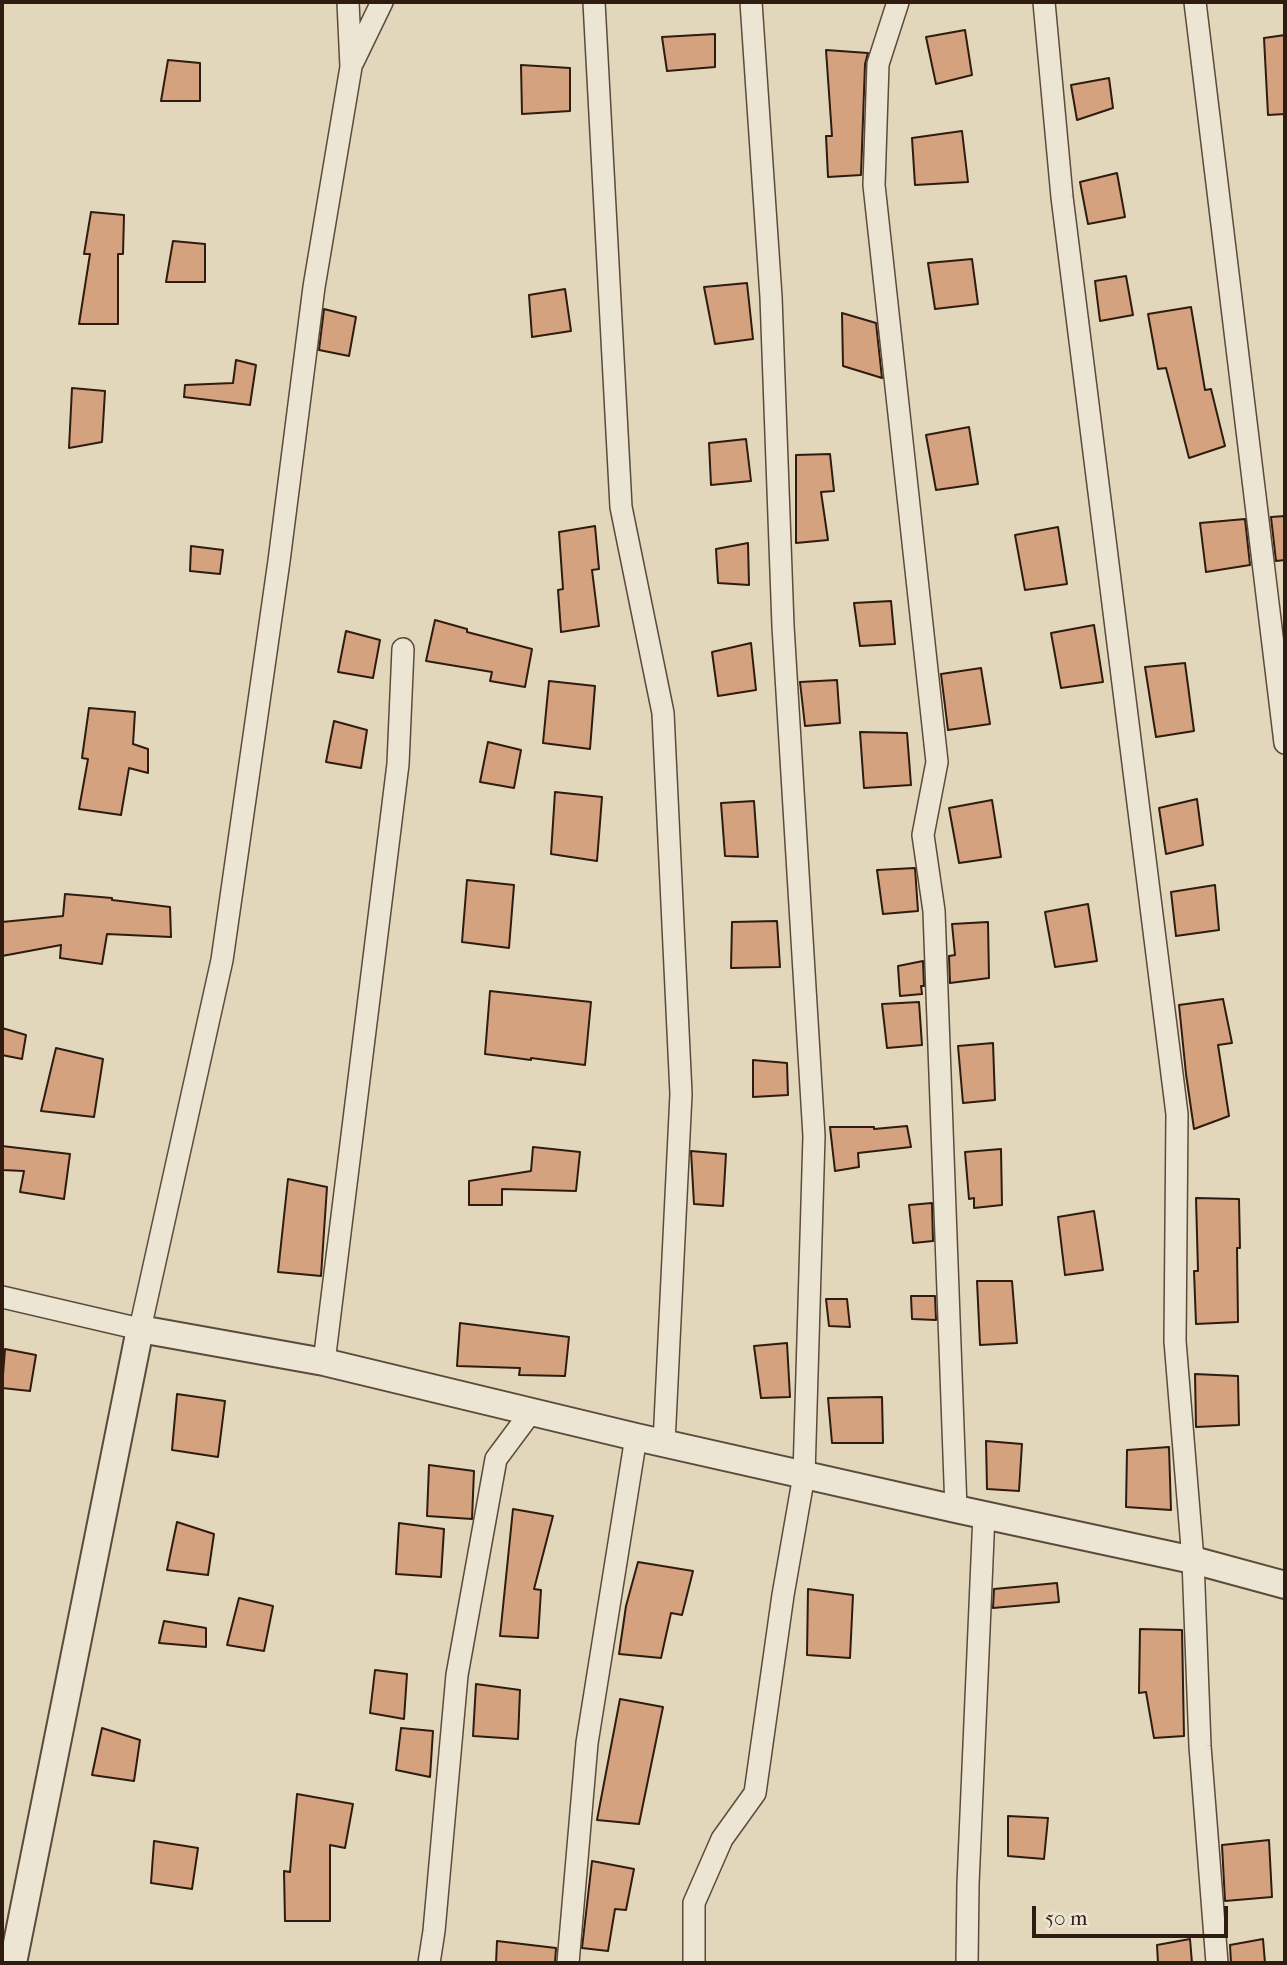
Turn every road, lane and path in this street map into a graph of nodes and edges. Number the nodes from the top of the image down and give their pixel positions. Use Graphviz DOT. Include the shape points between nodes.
graph roads {
  1 [pos="348,2"];
  2 [pos="382,2"];
  3 [pos="594,2"];
  4 [pos="751,2"];
  5 [pos="898,2"];
  6 [pos="1044,2"];
  7 [pos="1195,2"];
  8 [pos="351,68"];
  9 [pos="403,649"];
  10 [pos="1285,743"];
  11 [pos="2,1297"];
  12 [pos="141,1329"];
  13 [pos="324,1362"];
  14 [pos="531,1412"];
  15 [pos="636,1437"];
  16 [pos="664,1443"];
  17 [pos="804,1475"];
  18 [pos="956,1509"];
  19 [pos="984,1514"];
  20 [pos="1193,1560"];
  21 [pos="1285,1585"];
  22 [pos="13,1963"];
  23 [pos="429,1963"];
  24 [pos="568,1963"];
  25 [pos="694,1963"];
  26 [pos="967,1963"];
  27 [pos="1217,1963"];
  1 -- 8 [label="street"];
  2 -- 8 [label="street"];
  3 -- 16 [label="street" via="621,506 663,713 681,1094"];
  4 -- 17 [label="street" via="771,298 783,626 814,1136"];
  5 -- 18 [label="street" via="878,64 874,185 937,762 923,835 933,911"];
  6 -- 20 [label="street" via="1062,197 1177,1114 1175,1341"];
  7 -- 10 [label="street"];
  8 -- 12 [label="street" via="314,287 222,960"];
  9 -- 13 [label="street" via="398,764"];
  11 -- 12 [label="street"];
  12 -- 13 [label="street"];
  12 -- 22 [label="street"];
  13 -- 14 [label="street"];
  14 -- 15 [label="street"];
  14 -- 23 [label="street" via="496,1459 457,1675"];
  15 -- 16 [label="street"];
  15 -- 24 [label="street" via="587,1743"];
  16 -- 17 [label="street"];
  17 -- 18 [label="street"];
  17 -- 25 [label="street" via="754,1793 722,1839 694,1903"];
  18 -- 19 [label="street"];
  19 -- 20 [label="street"];
  19 -- 26 [label="street"];
  20 -- 21 [label="street"];
  20 -- 27 [label="street" via="1200,1746"];
}
